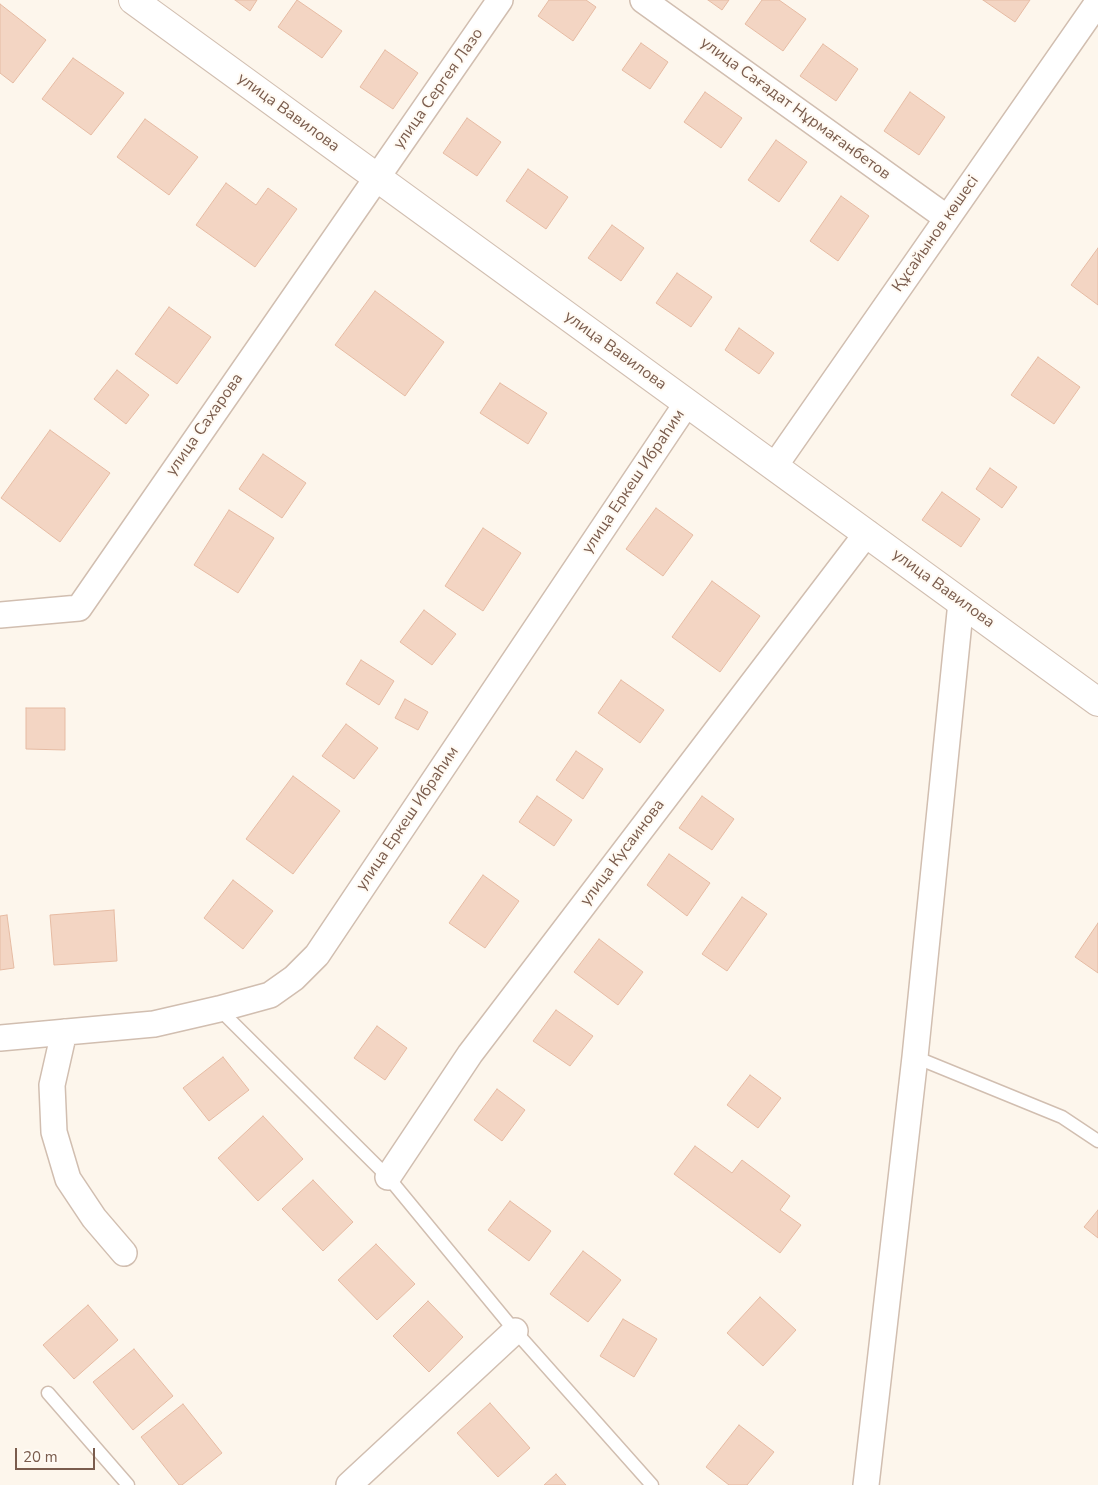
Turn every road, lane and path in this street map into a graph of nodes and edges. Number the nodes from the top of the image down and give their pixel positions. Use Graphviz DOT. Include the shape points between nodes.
graph roads {
  1 [pos="133,0"];
  2 [pos="500,0"];
  3 [pos="643,0"];
  4 [pos="1098,2"];
  5 [pos="377,178"];
  6 [pos="948,218"];
  7 [pos="687,404"];
  8 [pos="774,467"];
  9 [pos="866,533"];
  10 [pos="960,602"];
  11 [pos="0,615"];
  12 [pos="1098,702"];
  13 [pos="219,1009"];
  14 [pos="64,1032"];
  15 [pos="0,1038"];
  16 [pos="915,1057"];
  17 [pos="1098,1142"];
  18 [pos="388,1177"];
  19 [pos="124,1253"];
  20 [pos="515,1331"];
  21 [pos="48,1393"];
  22 [pos="128,1485"];
  23 [pos="349,1485"];
  24 [pos="652,1485"];
  25 [pos="866,1485"];
  1 -- 5 [label="street, улица Вавилова"];
  2 -- 5 [label="street, улица Сергея Лазо"];
  3 -- 6 [label="street, улица Сағадат Нұрмағанбетов"];
  4 -- 6 [label="street, Құсайынов көшесі"];
  5 -- 7 [label="street, улица Вавилова"];
  5 -- 11 [label="street, улица Сахарова" via="79,608"];
  6 -- 8 [label="street, Құсайынов көшесі"];
  7 -- 8 [label="street, улица Вавилова"];
  7 -- 13 [label="street, улица Еркеш Ибраһим" via="317,955 294,978 270,995"];
  8 -- 9 [label="street, улица Вавилова"];
  9 -- 10 [label="street, улица Вавилова"];
  9 -- 18 [label="street, улица Кусаинова" via="470,1054"];
  10 -- 12 [label="street, улица Вавилова"];
  10 -- 16 [label="street"];
  13 -- 14 [label="street, улица Еркеш Ибраһим" via="154,1024"];
  13 -- 18 [label="lane"];
  14 -- 15 [label="street, улица Еркеш Ибраһим"];
  14 -- 19 [label="street" via="52,1085 54,1132 68,1179 94,1218"];
  16 -- 17 [label="lane" via="1062,1118"];
  16 -- 25 [label="street"];
  18 -- 20 [label="lane"];
  20 -- 23 [label="street"];
  20 -- 24 [label="lane"];
  21 -- 22 [label="lane"];
}
